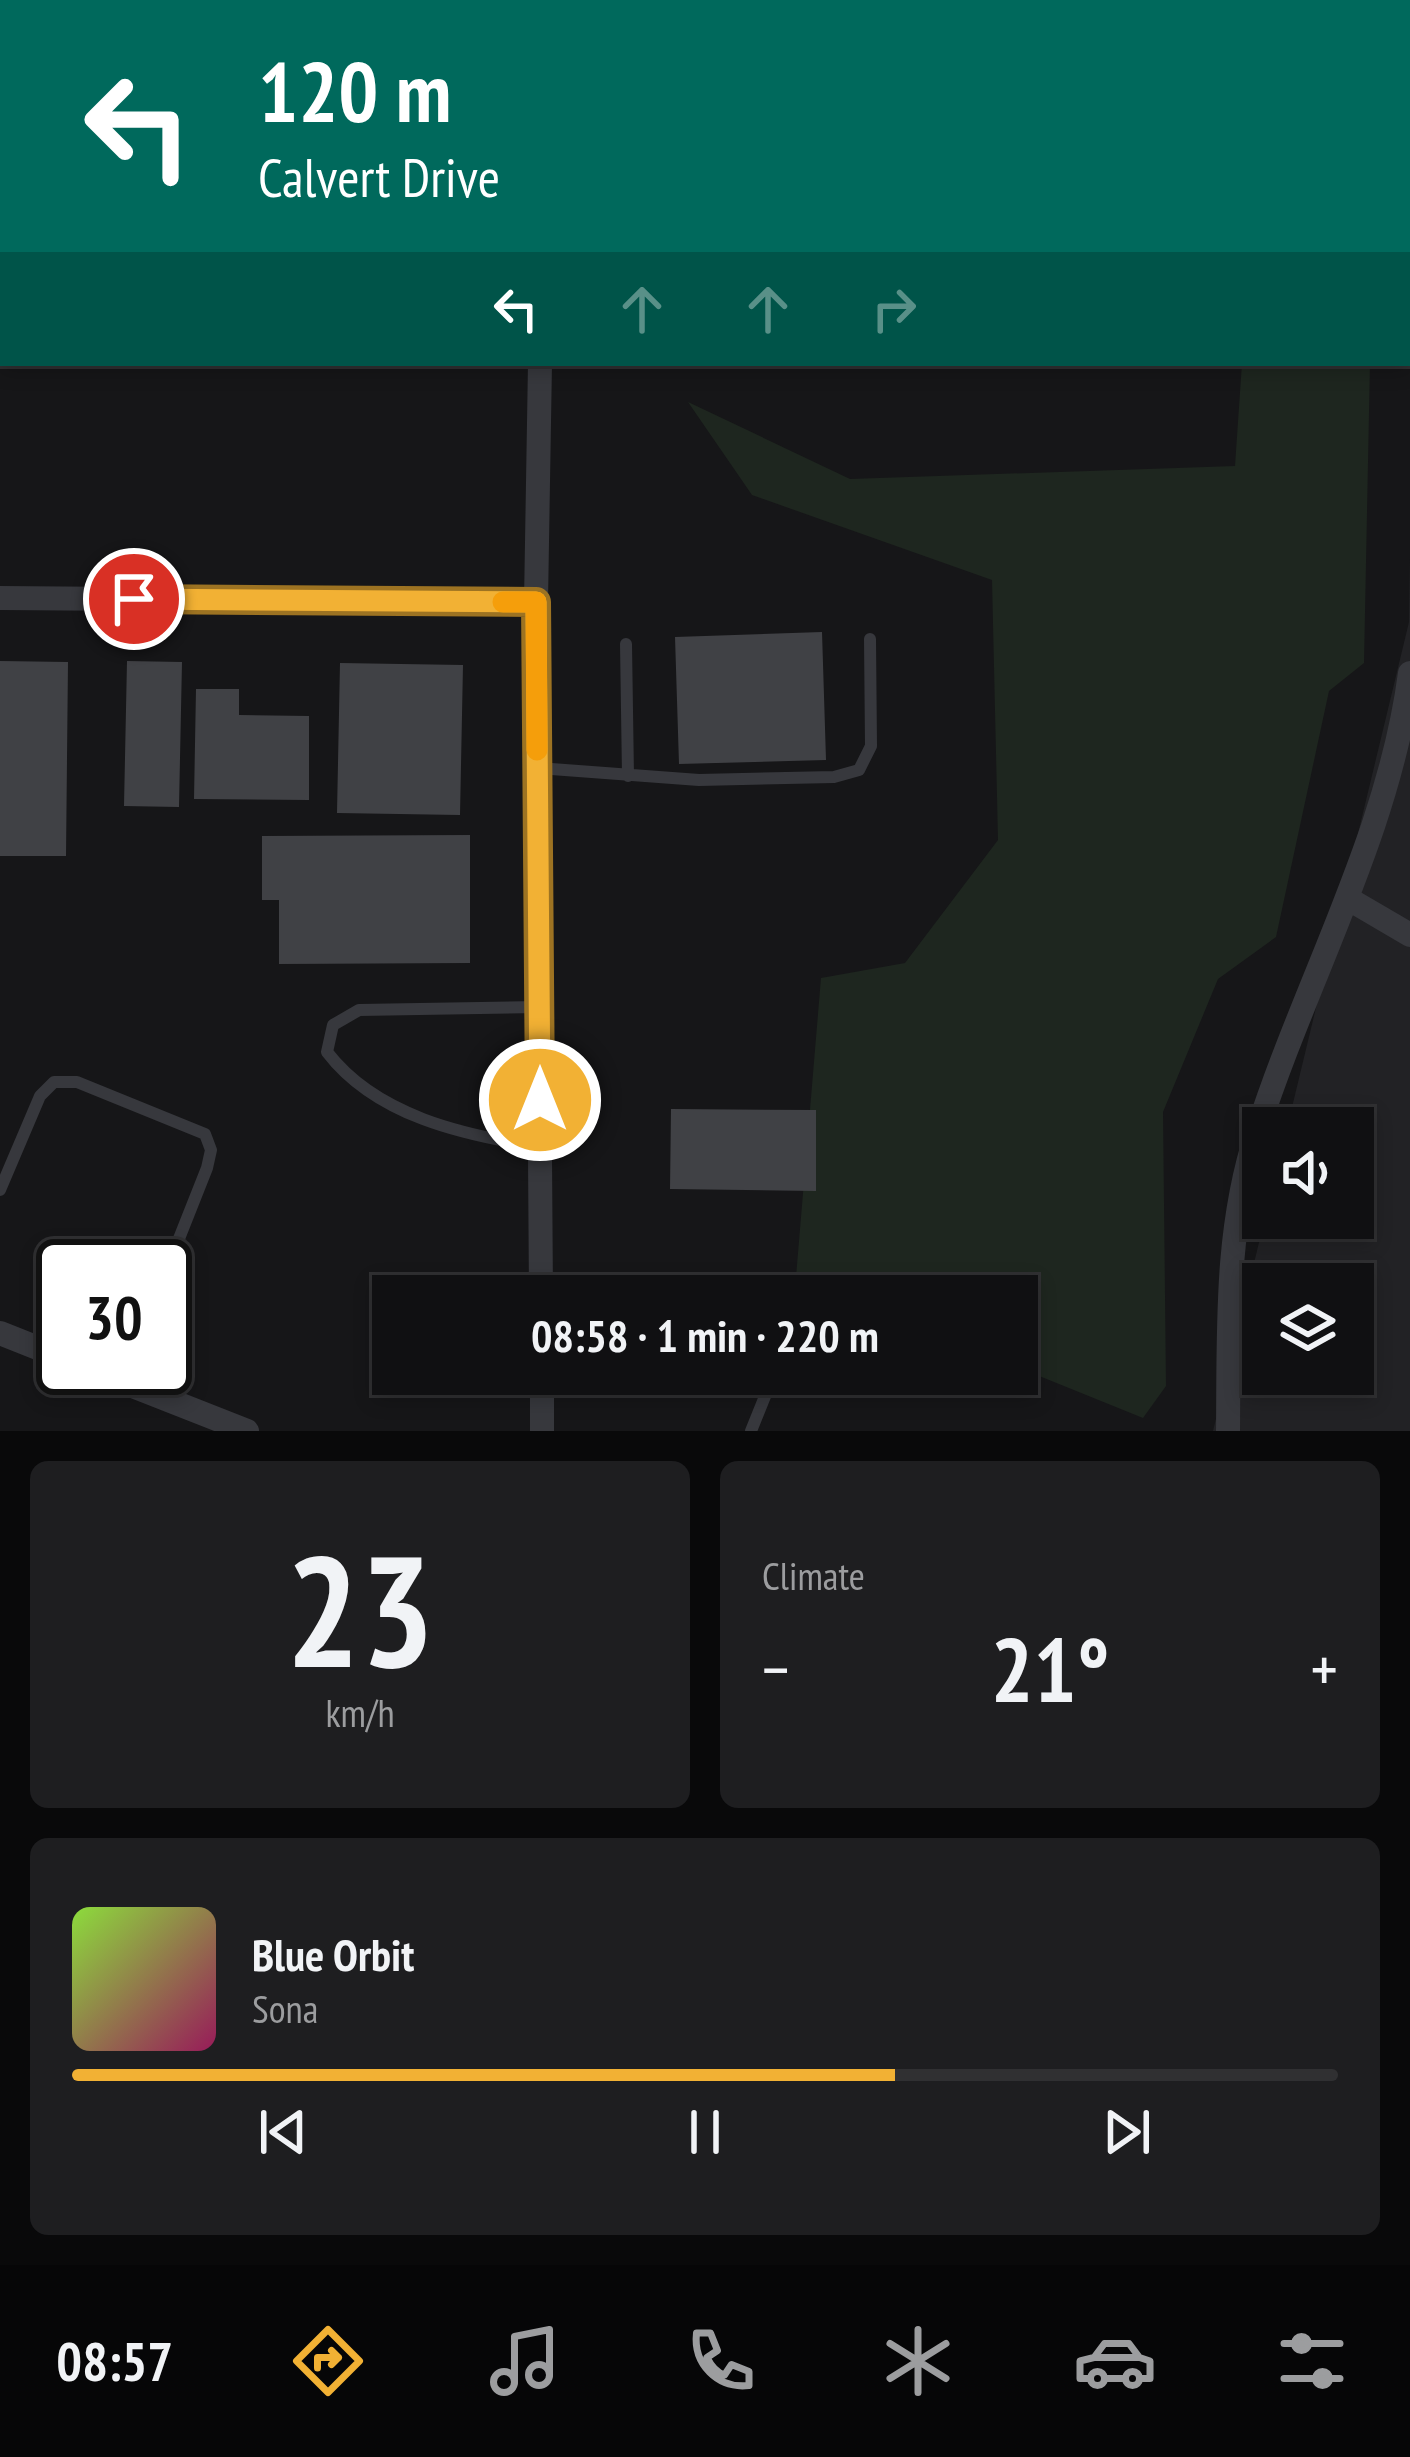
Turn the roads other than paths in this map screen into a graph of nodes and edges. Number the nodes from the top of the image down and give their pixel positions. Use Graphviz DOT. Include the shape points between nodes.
graph roads {
  1 [pos="540,366"];
  2 [pos="0,598"];
  3 [pos="536,602"];
  4 [pos="870,640"];
  5 [pos="626,644"];
  6 [pos="1410,673"];
  7 [pos="537,767"];
  8 [pos="628,776"];
  9 [pos="1346,898"];
  10 [pos="1410,935"];
  11 [pos="539,1007"];
  12 [pos="540,1147"];
  13 [pos="0,1190"];
  14 [pos="179,1239"];
  15 [pos="541,1275"];
  16 [pos="0,1334"];
  17 [pos="36,1348"];
  18 [pos="169,1395"];
  19 [pos="542,1395"];
  20 [pos="766,1395"];
  21 [pos="247,1431"];
  22 [pos="542,1431"];
  23 [pos="751,1431"];
  24 [pos="1228,1431"];
  1 -- 3 [label="street"];
  2 -- 3 [label="street"];
  3 -- 7 [label="street"];
  4 -- 8 [label="lane" via="871,746 859,770 812,778"];
  5 -- 8 [label="lane"];
  6 -- 9 [label="street" via="1404,722"];
  7 -- 8 [label="lane"];
  7 -- 11 [label="street"];
  9 -- 10 [label="street"];
  9 -- 24 [label="street" via="1256,1134 1231,1246"];
  11 -- 12 [label="street"];
  11 -- 12 [label="lane" via="359,1010 333,1025 327,1052 344,1075 414,1117"];
  12 -- 15 [label="street"];
  13 -- 14 [label="lane" via="40,1096 54,1082 76,1082 205,1134 207,1168"];
  16 -- 17 [label="street"];
  18 -- 21 [label="street"];
  19 -- 22 [label="street"];
  20 -- 23 [label="lane"];
}
